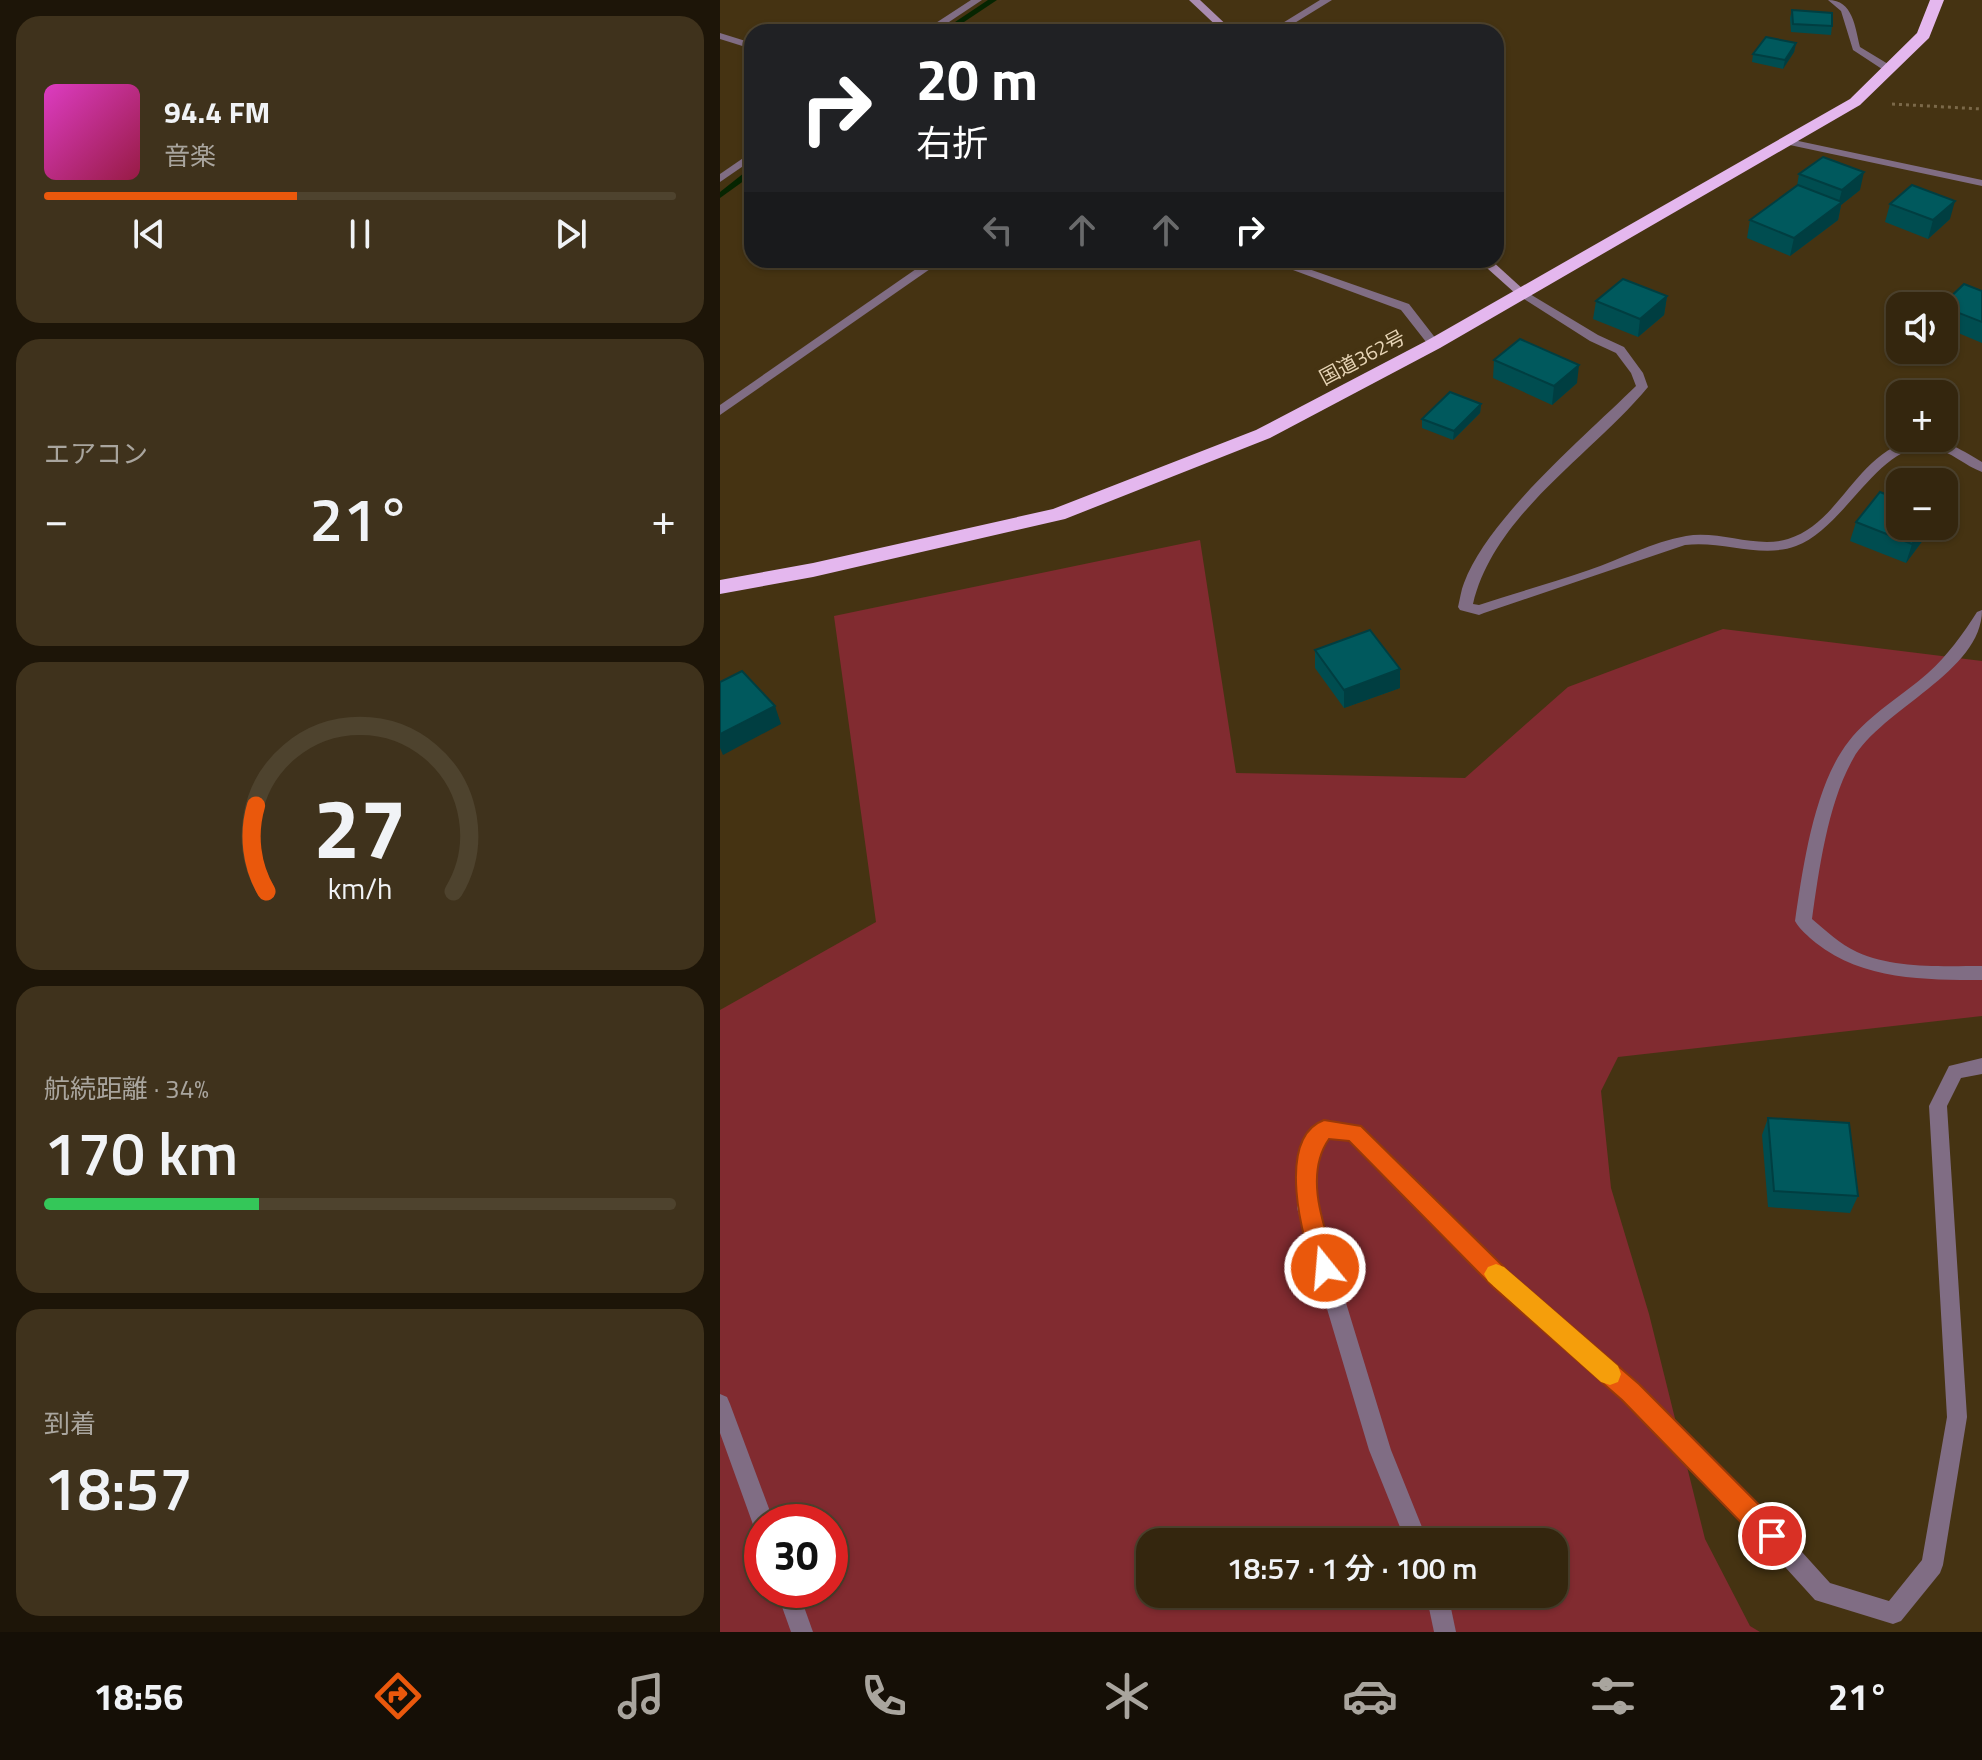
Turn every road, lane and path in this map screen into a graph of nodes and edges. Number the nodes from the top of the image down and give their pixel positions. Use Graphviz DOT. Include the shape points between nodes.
graph roads {
  1 [pos="977,0"];
  2 [pos="1194,0"];
  3 [pos="1327,0"];
  4 [pos="1833,0"];
  5 [pos="1937,0"];
  6 [pos="940,24"];
  7 [pos="1220,24"];
  8 [pos="1286,24"];
  9 [pos="720,36"];
  10 [pos="744,44"];
  11 [pos="1889,69"];
  12 [pos="1855,102"];
  13 [pos="1982,109"];
  14 [pos="1789,142"];
  15 [pos="744,161"];
  16 [pos="720,179"];
  17 [pos="1982,183"];
  18 [pos="926,268"];
  19 [pos="1295,268"];
  20 [pos="1493,268"];
  21 [pos="1520,292"];
  22 [pos="1434,344"];
  23 [pos="720,411"];
  24 [pos="1982,468"];
  25 [pos="720,587"];
  26 [pos="1982,615"];
  27 [pos="1982,973"];
  28 [pos="1982,1066"];
  29 [pos="720,1404"];
  30 [pos="756,1504"];
  31 [pos="1411,1528"];
  32 [pos="793,1608"];
  33 [pos="1440,1608"];
  34 [pos="802,1632"];
  35 [pos="1445,1632"];
  1 -- 6 [label="street"];
  2 -- 7 [label="street"];
  3 -- 8 [label="street"];
  4 -- 11 [label="street" via="1845,10 1856,48"];
  5 -- 11 [label="highway, 国道362号" via="1924,35"];
  9 -- 10 [label="street"];
  11 -- 12 [label="highway, 国道362号"];
  12 -- 13 [label="path"];
  12 -- 14 [label="highway, 国道362号"];
  14 -- 17 [label="street"];
  14 -- 21 [label="highway, 国道362号"];
  15 -- 16 [label="street"];
  18 -- 23 [label="street"];
  19 -- 22 [label="street" via="1405,307"];
  20 -- 21 [label="street"];
  21 -- 22 [label="highway, 国道362号"];
  21 -- 24 [label="street" via="1620,350 1642,387 1482,557 1465,594 1465,607 1479,610 1667,544 1701,539 1791,544 1817,528 1884,455 1916,443 1945,447"];
  22 -- 25 [label="highway, 国道362号" via="1263,434 1058,514"];
  26 -- 27 [label="street" via="1935,675 1851,747 1820,835 1803,921 1858,960 1940,973"];
  28 -- 31 [label="street" via="1955,1071 1938,1106 1957,1417 1932,1565 1893,1613 1823,1592 1631,1392 1501,1280 1354,1133 1324,1129 1309,1151 1307,1208 1380,1450"];
  29 -- 30 [label="street"];
  32 -- 34 [label="street"];
  33 -- 35 [label="street"];
}
